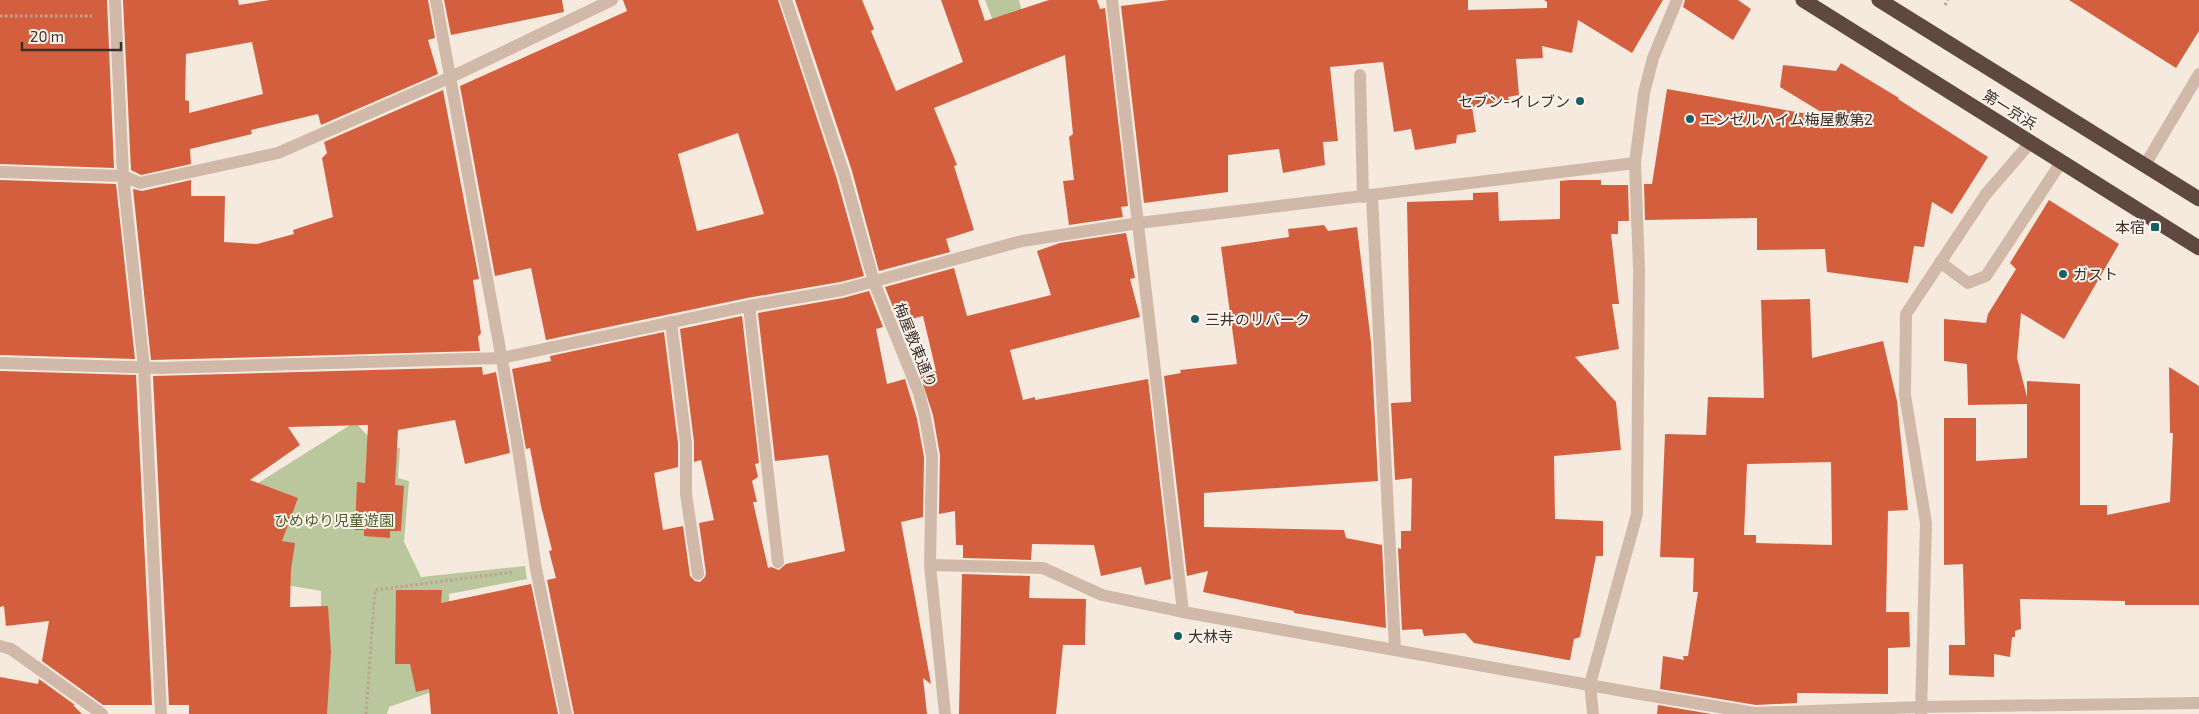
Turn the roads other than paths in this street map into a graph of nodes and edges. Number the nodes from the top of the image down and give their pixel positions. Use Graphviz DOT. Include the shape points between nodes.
graph roads {
  1 [pos="115,0"];
  2 [pos="436,0"];
  3 [pos="612,0"];
  4 [pos="786,0"];
  5 [pos="1112,0"];
  6 [pos="1677,0"];
  7 [pos="1803,0"];
  8 [pos="1879,0"];
  9 [pos="1360,74"];
  10 [pos="2199,74"];
  11 [pos="452,77"];
  12 [pos="2031,142"];
  13 [pos="2062,161"];
  14 [pos="1635,164"];
  15 [pos="2145,165"];
  16 [pos="0,172"];
  17 [pos="123,176"];
  18 [pos="1367,197"];
  19 [pos="2199,199"];
  20 [pos="1139,223"];
  21 [pos="2199,248"];
  22 [pos="1940,262"];
  23 [pos="874,282"];
  24 [pos="749,306"];
  25 [pos="671,322"];
  26 [pos="502,358"];
  27 [pos="0,363"];
  28 [pos="144,367"];
  29 [pos="778,562"];
  30 [pos="930,565"];
  31 [pos="698,574"];
  32 [pos="1183,612"];
  33 [pos="0,646"];
  34 [pos="1395,650"];
  35 [pos="1590,684"];
  36 [pos="2199,703"];
  37 [pos="2114,709"];
  38 [pos="1921,711"];
  39 [pos="102,714"];
  40 [pos="161,714"];
  41 [pos="566,714"];
  42 [pos="945,714"];
  43 [pos="1593,714"];
  44 [pos="1768,714"];
  1 -- 17 [label="street"];
  2 -- 11 [label="street"];
  3 -- 11 [label="street"];
  4 -- 23 [label="street, 梅屋敷東通り" via="844,174"];
  5 -- 20 [label="street"];
  6 -- 14 [label="street" via="1653,58 1644,93"];
  7 -- 12 [label="highway, 第一京浜"];
  8 -- 15 [label="highway, 第一京浜"];
  9 -- 18 [label="street"];
  10 -- 15 [label="street"];
  11 -- 17 [label="street" via="278,153 140,183"];
  11 -- 26 [label="street"];
  12 -- 13 [label="highway, 第一京浜"];
  12 -- 22 [label="street" via="1986,194"];
  13 -- 21 [label="highway, 第一京浜"];
  13 -- 22 [label="street" via="1986,276 1968,283"];
  14 -- 18 [label="street"];
  14 -- 35 [label="street" via="1639,269 1637,514"];
  15 -- 19 [label="highway, 第一京浜"];
  16 -- 17 [label="street"];
  17 -- 28 [label="street"];
  18 -- 20 [label="street"];
  18 -- 34 [label="street"];
  20 -- 23 [label="street" via="1022,241"];
  20 -- 32 [label="street"];
  22 -- 38 [label="street" via="1906,314 1905,395 1926,523"];
  23 -- 24 [label="street"];
  23 -- 30 [label="street, 梅屋敷東通り" via="919,393 930,437"];
  24 -- 25 [label="street"];
  24 -- 29 [label="street"];
  25 -- 26 [label="street"];
  25 -- 31 [label="street" via="686,443 686,494"];
  26 -- 28 [label="street"];
  26 -- 41 [label="street" via="536,569"];
  27 -- 28 [label="street"];
  28 -- 40 [label="street"];
  30 -- 32 [label="street" via="1044,568 1102,595"];
  30 -- 42 [label="street, 梅屋敷東通り"];
  32 -- 34 [label="street"];
  33 -- 39 [label="street" via="11,650"];
  34 -- 35 [label="street"];
  35 -- 43 [label="street"];
  35 -- 44 [label="street"];
  36 -- 37 [label="street"];
  37 -- 38 [label="street"];
  38 -- 44 [label="street"];
}
